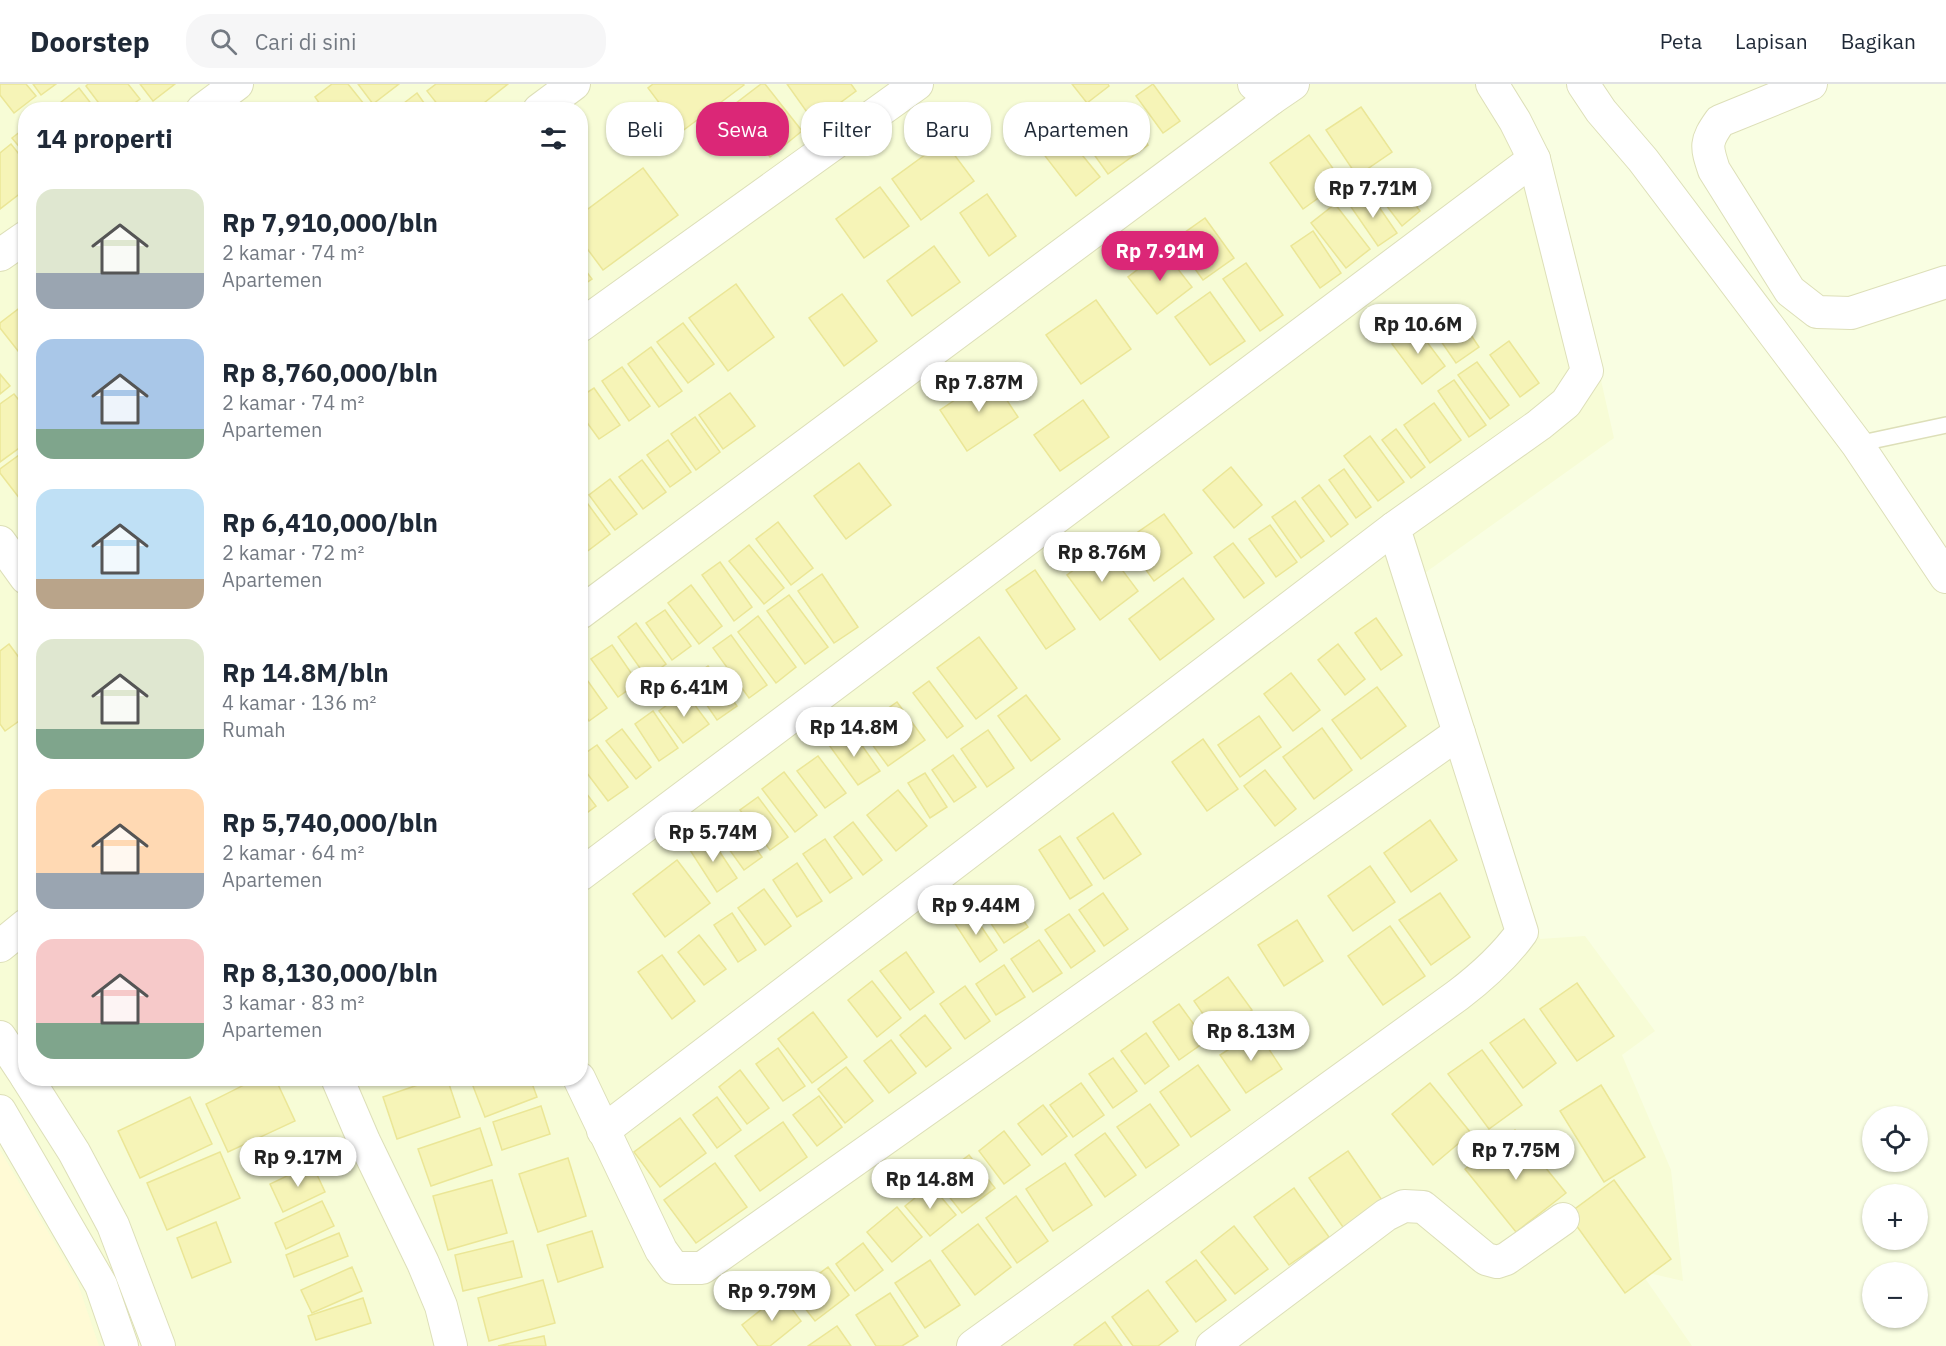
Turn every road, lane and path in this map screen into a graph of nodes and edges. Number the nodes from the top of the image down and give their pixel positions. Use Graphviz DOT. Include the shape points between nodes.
graph roads {
  1 [pos="237,84"];
  2 [pos="574,84"];
  3 [pos="917,84"];
  4 [pos="1492,84"];
  5 [pos="1583,84"];
  6 [pos="1810,84"];
  7 [pos="1272,89"];
  8 [pos="213,102"];
  9 [pos="550,102"];
  10 [pos="1534,159"];
  11 [pos="18,243"];
  12 [pos="0,255"];
  13 [pos="1946,282"];
  14 [pos="588,320"];
  15 [pos="1946,425"];
  16 [pos="1857,444"];
  17 [pos="1394,528"];
  18 [pos="0,542"];
  19 [pos="18,567"];
  20 [pos="1946,577"];
  21 [pos="588,607"];
  22 [pos="1459,733"];
  23 [pos="588,869"];
  24 [pos="18,931"];
  25 [pos="0,946"];
  26 [pos="0,1036"];
  27 [pos="18,1064"];
  28 [pos="32,1086"];
  29 [pos="341,1086"];
  30 [pos="583,1086"];
  31 [pos="0,1111"];
  32 [pos="603,1131"];
  33 [pos="1563,1220"];
  34 [pos="122,1346"];
  35 [pos="159,1346"];
  36 [pos="451,1346"];
  37 [pos="973,1346"];
  38 [pos="1212,1346"];
  1 -- 8 [label="street"];
  2 -- 9 [label="street"];
  3 -- 14 [label="street"];
  4 -- 10 [label="street"];
  5 -- 16 [label="street"];
  6 -- 13 [label="street" via="1720,121 1710,134 1707,150 1714,170 1790,291 1817,312 1851,313"];
  7 -- 21 [label="street"];
  10 -- 17 [label="street" via="1587,371 1566,403 1539,425"];
  10 -- 23 [label="street"];
  11 -- 12 [label="street"];
  15 -- 16 [label="lane"];
  16 -- 20 [label="street"];
  17 -- 22 [label="street"];
  17 -- 32 [label="street"];
  18 -- 19 [label="street"];
  22 -- 32 [label="street" via="702,1268 674,1268 661,1250"];
  22 -- 37 [label="street" via="1522,932 1509,951 1458,995"];
  24 -- 25 [label="street"];
  26 -- 27 [label="street"];
  28 -- 35 [label="street" via="74,1152 113,1225"];
  29 -- 36 [label="street" via="423,1263 441,1306"];
  30 -- 32 [label="street"];
  31 -- 34 [label="street" via="101,1285"];
  33 -- 38 [label="street" via="1497,1262 1486,1259 1423,1207 1404,1206 1386,1215"];
}
